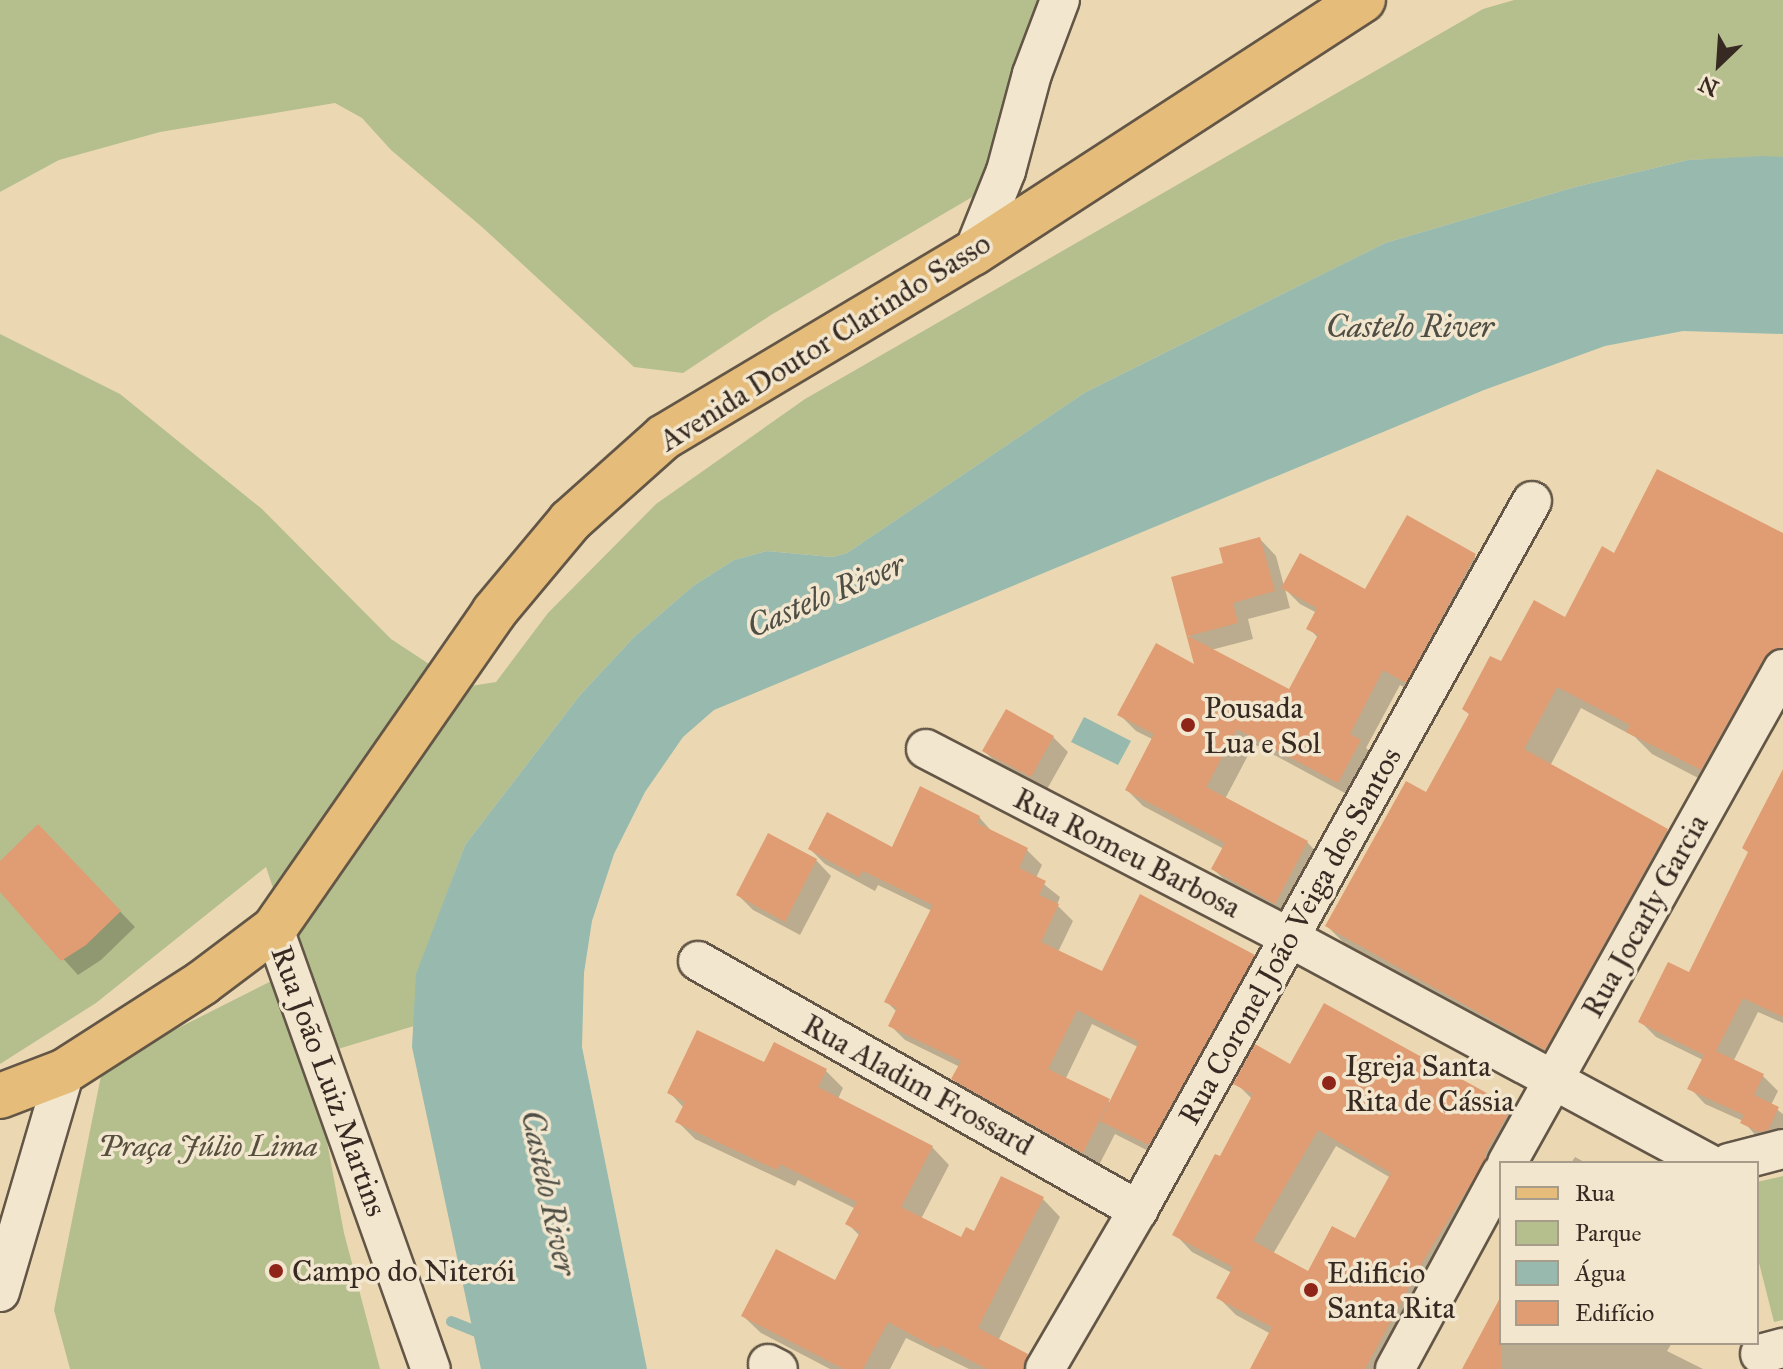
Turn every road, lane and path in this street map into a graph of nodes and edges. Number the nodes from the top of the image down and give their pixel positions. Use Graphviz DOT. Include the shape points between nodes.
graph roads {
  1 [pos="1060,0"];
  2 [pos="1363,0"];
  3 [pos="973,253"];
  4 [pos="1532,501"];
  5 [pos="1783,669"];
  6 [pos="926,749"];
  7 [pos="274,929"];
  8 [pos="1288,937"];
  9 [pos="698,961"];
  10 [pos="65,1071"];
  11 [pos="1552,1081"];
  12 [pos="0,1096"];
  13 [pos="1783,1149"];
  14 [pos="1508,1161"];
  15 [pos="1704,1161"];
  16 [pos="1737,1161"];
  17 [pos="1499,1178"];
  18 [pos="1138,1210"];
  19 [pos="0,1292"];
  20 [pos="431,1369"];
  21 [pos="1045,1369"];
  22 [pos="1395,1369"];
  1 -- 3 [label="street" via="1032,74 1006,171"];
  2 -- 3 [label="main road, Avenida Doutor Clarindo Sasso"];
  3 -- 7 [label="main road, Avenida Doutor Clarindo Sasso" via="664,437 570,521 494,612"];
  4 -- 8 [label="street, Rua Coronel João Veiga dos Santos"];
  5 -- 11 [label="street, Rua Jocarly Garcia"];
  6 -- 8 [label="street, Rua Romeu Barbosa"];
  7 -- 10 [label="main road, Avenida Doutor Clarindo Sasso" via="202,983"];
  7 -- 20 [label="street, Rua João Luiz Martins"];
  8 -- 11 [label="street, Rua Romeu Barbosa"];
  8 -- 18 [label="street, Rua Coronel João Veiga dos Santos"];
  9 -- 18 [label="street, Rua Aladim Frossard"];
  10 -- 12 [label="main road, Avenida Doutor Clarindo Sasso"];
  10 -- 19 [label="street"];
  11 -- 14 [label="street, Rua Jocarly Garcia"];
  11 -- 15 [label="street, Rua Romeu Barbosa"];
  13 -- 16 [label="street"];
  17 -- 22 [label="street"];
  18 -- 21 [label="street, Rua Coronel João Veiga dos Santos"];
}
